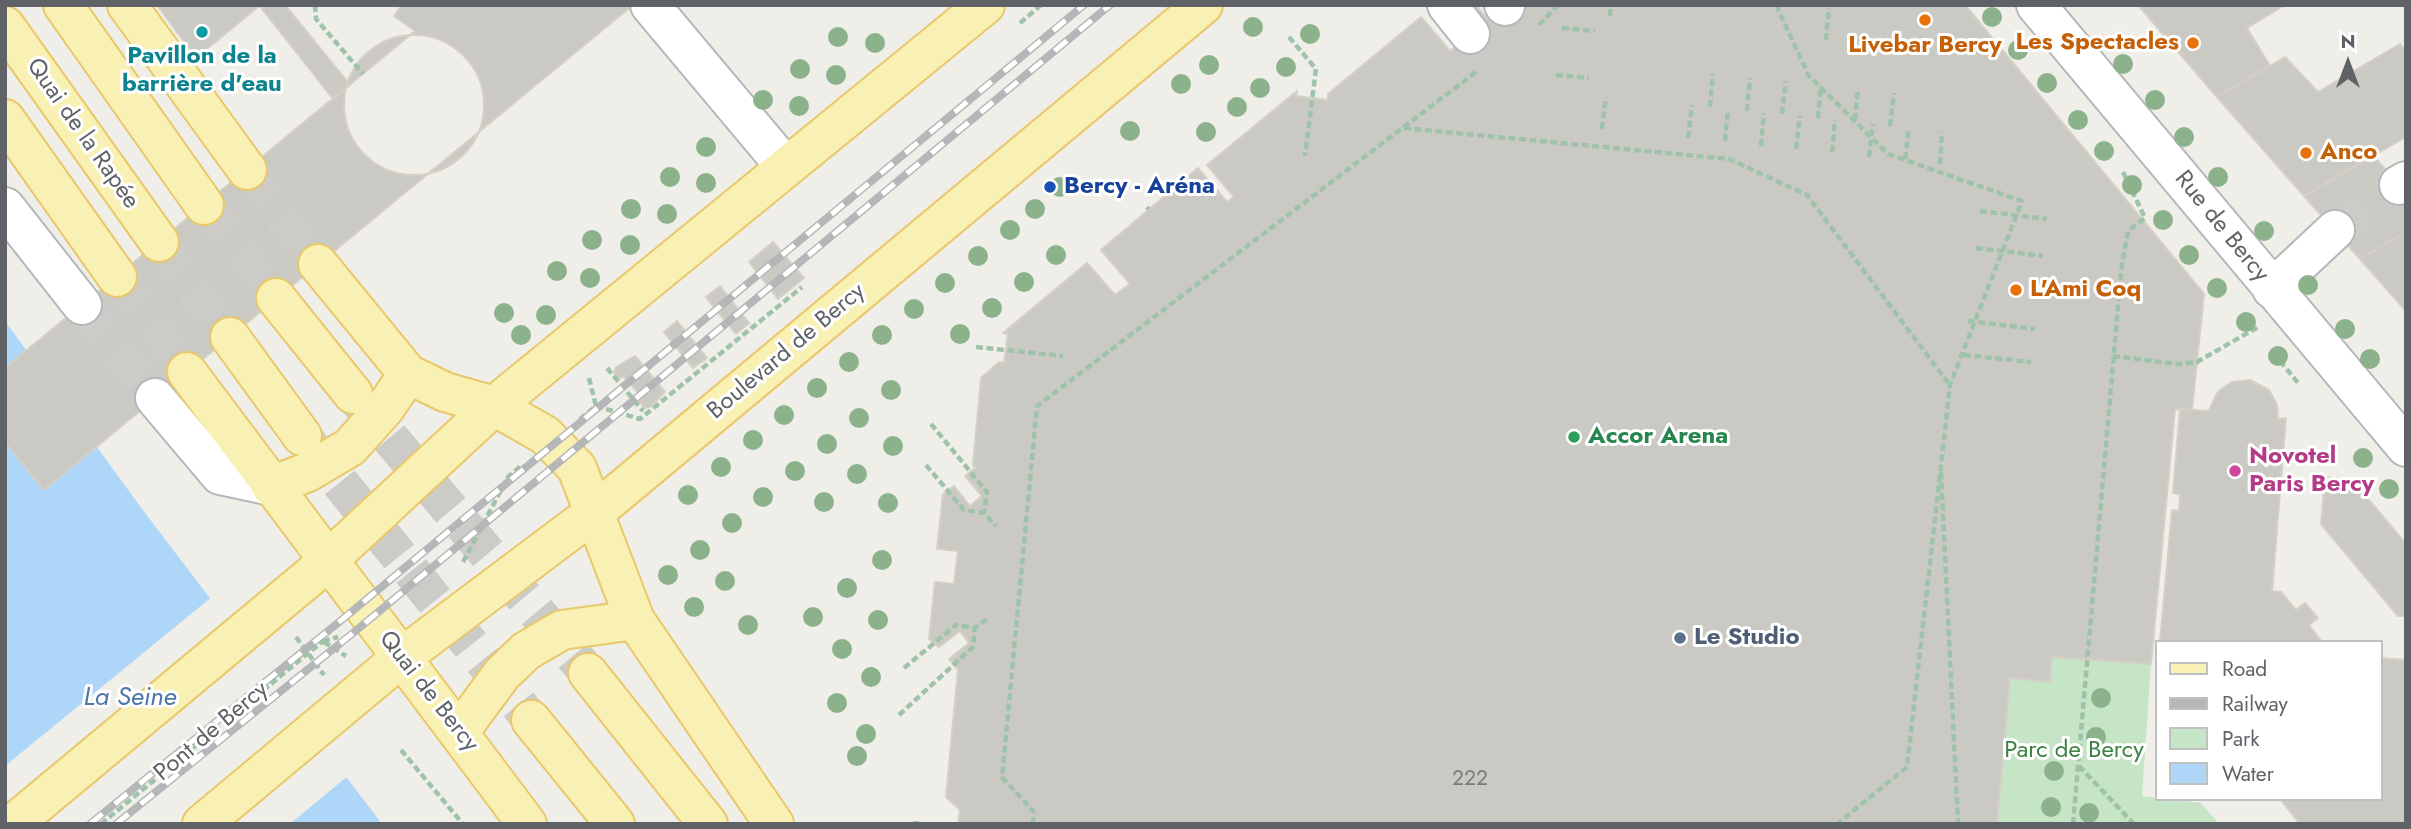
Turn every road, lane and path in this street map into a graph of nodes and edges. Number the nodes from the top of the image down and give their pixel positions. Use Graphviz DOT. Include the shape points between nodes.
graph roads {
  1 [pos="63,5"];
  2 [pos="128,5"];
  3 [pos="315,5"];
  4 [pos="650,5"];
  5 [pos="985,5"];
  6 [pos="1203,5"];
  7 [pos="1558,5"];
  8 [pos="1611,5"];
  9 [pos="1776,5"];
  10 [pos="2036,5"];
  11 [pos="1829,8"];
  12 [pos="1514,13"];
  13 [pos="1610,16"];
  14 [pos="5,26"];
  15 [pos="1562,27"];
  16 [pos="1595,31"];
  17 [pos="1289,37"];
  18 [pos="1826,40"];
  19 [pos="1479,70"];
  20 [pos="363,74"];
  21 [pos="1713,74"];
  22 [pos="1556,75"];
  23 [pos="1589,78"];
  24 [pos="1750,78"];
  25 [pos="1786,81"];
  26 [pos="1821,85"];
  27 [pos="1858,89"];
  28 [pos="1894,93"];
  29 [pos="1606,97"];
  30 [pos="1692,105"];
  31 [pos="1710,107"];
  32 [pos="1728,109"];
  33 [pos="1746,111"];
  34 [pos="1764,113"];
  35 [pos="1782,114"];
  36 [pos="1800,116"];
  37 [pos="1818,118"];
  38 [pos="5,119"];
  39 [pos="1835,120"];
  40 [pos="1854,122"];
  41 [pos="1873,124"];
  42 [pos="1890,126"];
  43 [pos="1403,128"];
  44 [pos="1909,128"];
  45 [pos="1602,129"];
  46 [pos="1942,132"];
  47 [pos="1688,138"];
  48 [pos="1725,141"];
  49 [pos="1761,146"];
  50 [pos="1796,149"];
  51 [pos="1832,152"];
  52 [pos="1305,156"];
  53 [pos="1869,157"];
  54 [pos="1905,160"];
  55 [pos="2119,162"];
  56 [pos="1940,164"];
  57 [pos="786,166"];
  58 [pos="247,170"];
  59 [pos="204,205"];
  60 [pos="5,206"];
  61 [pos="1980,211"];
  62 [pos="2047,219"];
  63 [pos="2335,230"];
  64 [pos="86,231"];
  65 [pos="159,242"];
  66 [pos="37,248"];
  67 [pos="1976,248"];
  68 [pos="2043,256"];
  69 [pos="318,264"];
  70 [pos="117,277"];
  71 [pos="276,298"];
  72 [pos="82,305"];
  73 [pos="2268,306"];
  74 [pos="1968,321"];
  75 [pos="2035,329"];
  76 [pos="230,337"];
  77 [pos="976,347"];
  78 [pos="1964,355"];
  79 [pos="1063,356"];
  80 [pos="2113,356"];
  81 [pos="2280,361"];
  82 [pos="2031,362"];
  83 [pos="607,368"];
  84 [pos="187,372"];
  85 [pos="408,374"];
  86 [pos="2299,384"];
  87 [pos="1950,385"];
  88 [pos="353,394"];
  89 [pos="155,398"];
  90 [pos="494,406"];
  91 [pos="596,406"];
  92 [pos="643,411"];
  93 [pos="930,424"];
  94 [pos="302,436"];
  95 [pos="553,441"];
  96 [pos="2406,447"];
  97 [pos="1940,457"];
  98 [pos="926,464"];
  99 [pos="271,486"];
  100 [pos="595,512"];
  101 [pos="984,513"];
  102 [pos="996,526"];
  103 [pos="327,561"];
  104 [pos="461,567"];
  105 [pos="287,617"];
  106 [pos="988,618"];
  107 [pos="635,620"];
  108 [pos="975,628"];
  109 [pos="308,653"];
  110 [pos="343,654"];
  111 [pos="402,657"];
  112 [pos="904,668"];
  113 [pos="587,673"];
  114 [pos="346,685"];
  115 [pos="900,715"];
  116 [pos="531,720"];
  117 [pos="460,731"];
  118 [pos="401,750"];
  119 [pos="2079,766"];
  120 [pos="508,809"];
  121 [pos="913,823"];
  122 [pos="13,824"];
  123 [pos="101,824"];
  124 [pos="202,824"];
  125 [pos="463,824"];
  126 [pos="527,824"];
  127 [pos="615,824"];
  128 [pos="708,824"];
  129 [pos="774,824"];
  130 [pos="920,824"];
  131 [pos="1033,824"];
  132 [pos="1837,824"];
  133 [pos="1958,824"];
  134 [pos="2073,824"];
  135 [pos="2134,824"];
  1 -- 59 [label="main road"];
  2 -- 58 [label="main road"];
  3 -- 20 [label="path" via="316,19"];
  4 -- 57 [label="street"];
  5 -- 57 [label="main road"];
  6 -- 100 [label="main road, Boulevard de Bercy"];
  7 -- 12 [label="path"];
  8 -- 13 [label="path"];
  9 -- 87 [label="path" via="1809,76 1888,154 2022,201"];
  10 -- 73 [label="street, Rue de Bercy"];
  11 -- 18 [label="path"];
  14 -- 65 [label="main road, Quai de la Rapée"];
  15 -- 16 [label="path"];
  17 -- 52 [label="path" via="1315,69"];
  19 -- 43 [label="path"];
  21 -- 31 [label="path"];
  22 -- 23 [label="path"];
  24 -- 33 [label="path"];
  25 -- 35 [label="path"];
  26 -- 37 [label="path"];
  27 -- 40 [label="path"];
  28 -- 42 [label="path"];
  29 -- 45 [label="path"];
  30 -- 47 [label="path"];
  32 -- 48 [label="path"];
  34 -- 49 [label="path"];
  36 -- 50 [label="path"];
  38 -- 64 [label="main road"];
  39 -- 51 [label="path"];
  41 -- 53 [label="path"];
  43 -- 87 [label="path" via="1729,159 1807,195"];
  43 -- 131 [label="path" via="1037,406 1002,777 1034,812"];
  44 -- 54 [label="path"];
  46 -- 56 [label="path"];
  55 -- 80 [label="path" via="2145,218 2127,231"];
  57 -- 90 [label="main road"];
  60 -- 66 [label="street"];
  61 -- 62 [label="path"];
  63 -- 73 [label="street"];
  64 -- 66 [label="street"];
  64 -- 70 [label="main road"];
  66 -- 72 [label="street"];
  67 -- 68 [label="path"];
  69 -- 85 [label="main road"];
  71 -- 88 [label="main road"];
  73 -- 80 [label="path" via="2197,362"];
  73 -- 96 [label="street, Rue de Bercy"];
  74 -- 75 [label="path"];
  76 -- 94 [label="main road"];
  77 -- 79 [label="path"];
  78 -- 82 [label="path"];
  80 -- 119 [label="path"];
  81 -- 86 [label="path"];
  83 -- 92 [label="path"];
  84 -- 99 [label="main road, Quai de Bercy"];
  85 -- 90 [label="main road" via="445,392"];
  85 -- 99 [label="main road" via="350,447 308,472"];
  87 -- 97 [label="path"];
  89 -- 99 [label="street" via="220,475"];
  90 -- 95 [label="main road"];
  90 -- 103 [label="main road"];
  91 -- 95 [label="path"];
  93 -- 101 [label="path" via="987,492"];
  95 -- 100 [label="main road" via="577,468"];
  95 -- 104 [label="path" via="508,477"];
  97 -- 132 [label="path" via="1906,767"];
  97 -- 133 [label="path"];
  98 -- 101 [label="path" via="964,510"];
  99 -- 103 [label="main road, Quai de Bercy"];
  100 -- 107 [label="main road"];
  100 -- 111 [label="main road, Boulevard de Bercy"];
  101 -- 102 [label="path"];
  103 -- 105 [label="main road"];
  103 -- 111 [label="main road, Quai de Bercy"];
  105 -- 109 [label="path"];
  105 -- 122 [label="main road"];
  106 -- 108 [label="path"];
  107 -- 117 [label="main road" via="562,630 526,650"];
  107 -- 129 [label="main road"];
  108 -- 112 [label="path" via="956,625"];
  108 -- 115 [label="path" via="973,648"];
  109 -- 110 [label="path, Pont de Bercy, bridge" via="323,641"];
  109 -- 114 [label="path"];
  109 -- 123 [label="path, Pont de Bercy, bridge"];
  111 -- 114 [label="main road, Boulevard de Bercy"];
  111 -- 117 [label="main road, Quai de Bercy"];
  113 -- 128 [label="main road"];
  114 -- 124 [label="main road"];
  116 -- 127 [label="main road"];
  117 -- 120 [label="main road, Quai de Bercy"];
  118 -- 125 [label="path"];
  119 -- 134 [label="path"];
  119 -- 135 [label="path"];
  120 -- 126 [label="main road, Quai de Bercy"];
  121 -- 130 [label="path"];
}
